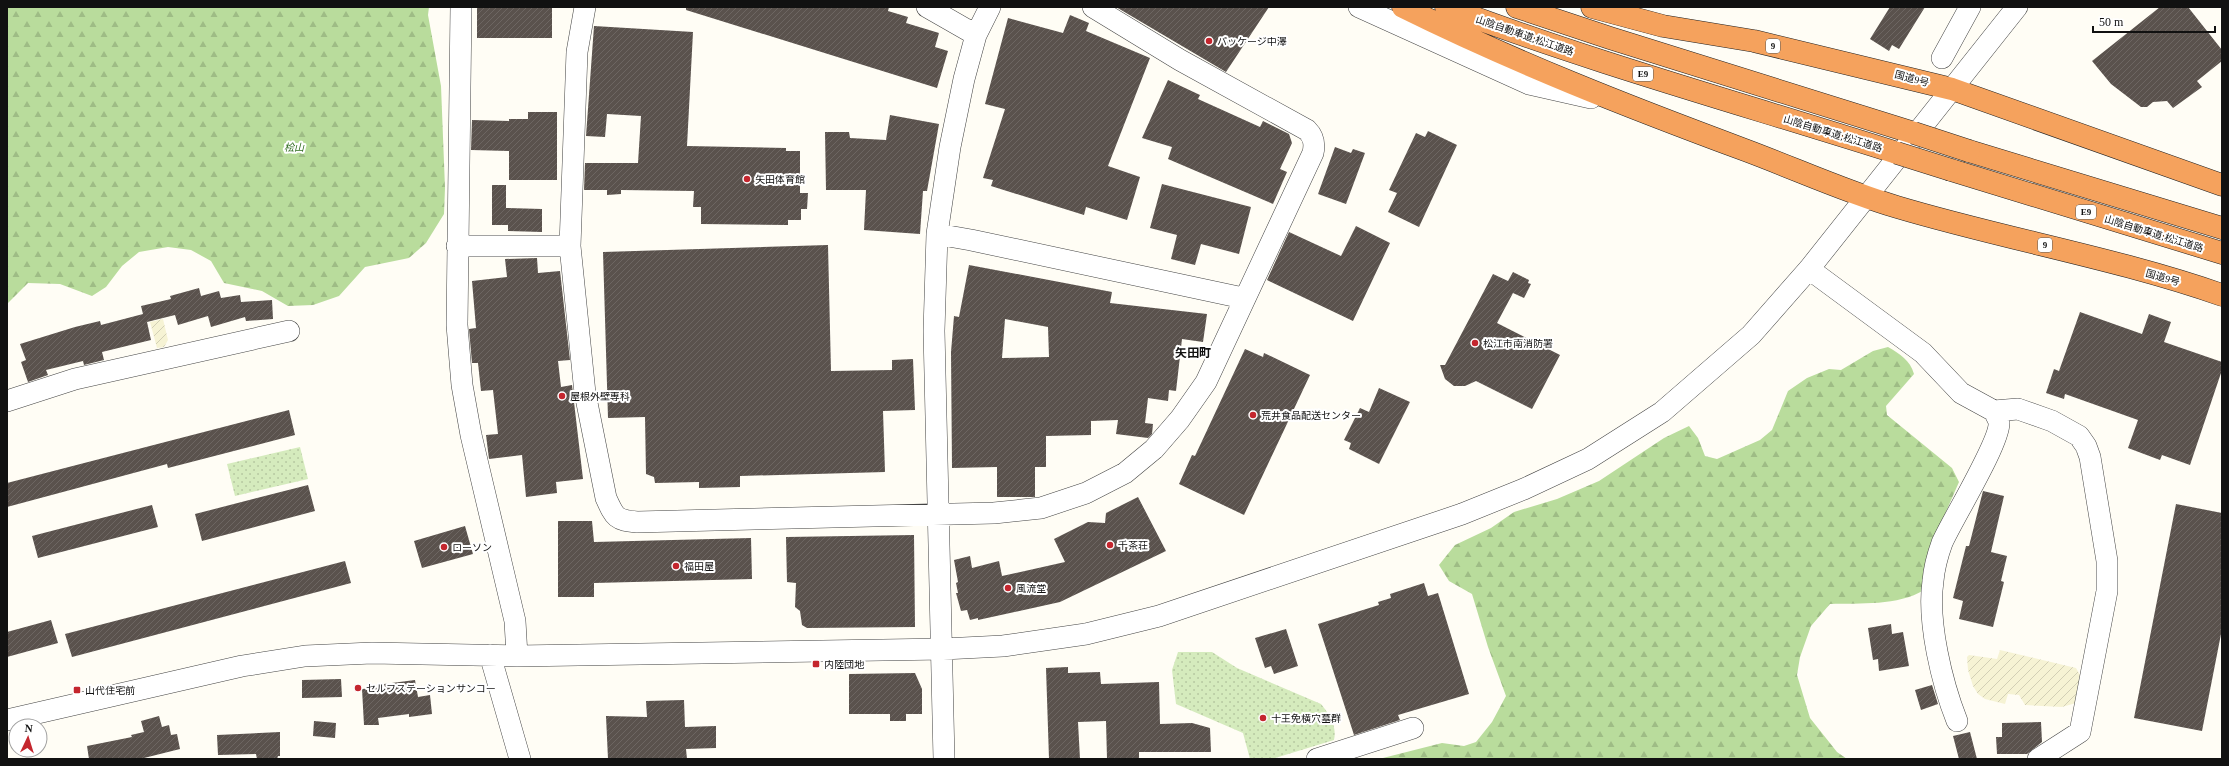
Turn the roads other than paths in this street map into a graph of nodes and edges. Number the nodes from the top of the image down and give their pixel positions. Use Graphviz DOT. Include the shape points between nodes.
graph roads {
  1 [pos="461,7"];
  2 [pos="585,7"];
  3 [pos="927,7"];
  4 [pos="990,7"];
  5 [pos="1093,7"];
  6 [pos="1359,7"];
  7 [pos="1403,7"];
  8 [pos="1446,7"];
  9 [pos="1517,7"];
  10 [pos="1592,7"];
  11 [pos="1970,7"];
  12 [pos="2017,7"];
  13 [pos="976,35"];
  14 [pos="1942,58"];
  15 [pos="1952,89"];
  16 [pos="1625,105"];
  17 [pos="2222,185"];
  18 [pos="1868,196"];
  19 [pos="2222,228"];
  20 [pos="937,234"];
  21 [pos="457,246"];
  22 [pos="570,246"];
  23 [pos="2222,253"];
  24 [pos="1809,269"];
  25 [pos="2222,293"];
  26 [pos="1243,298"];
  27 [pos="289,330"];
  28 [pos="7,401"];
  29 [pos="1994,411"];
  30 [pos="938,515"];
  31 [pos="943,649"];
  32 [pos="490,655"];
  33 [pos="518,656"];
  34 [pos="7,720"];
  35 [pos="1957,721"];
  36 [pos="1413,728"];
  37 [pos="520,759"];
  38 [pos="944,759"];
  39 [pos="1318,759"];
  40 [pos="2038,759"];
  1 -- 21 [label="street"];
  2 -- 22 [label="street" via="577,52"];
  3 -- 13 [label="street"];
  4 -- 13 [label="street"];
  5 -- 26 [label="street" via="1180,60 1311,134 1313,153"];
  6 -- 16 [label="street" via="1529,84"];
  7 -- 16 [label="highway, 9" via="1536,69"];
  8 -- 23 [label="highway, 山陰自動車道;松江道路 / E9, bridge" via="1591,58"];
  9 -- 19 [label="highway, E9, bridge"];
  10 -- 15 [label="highway, 国道9号 / 9" via="1663,26 1754,41"];
  11 -- 14 [label="street"];
  12 -- 15 [label="street"];
  13 -- 20 [label="street" via="950,147"];
  15 -- 17 [label="highway, 国道9号 / 9"];
  15 -- 18 [label="street"];
  16 -- 18 [label="highway, 国道9号 / 9"];
  18 -- 24 [label="street"];
  18 -- 25 [label="highway, 国道9号 / 9" via="1955,224 2034,242"];
  20 -- 26 [label="street"];
  20 -- 30 [label="street" via="934,292"];
  21 -- 22 [label="street"];
  21 -- 33 [label="street" via="457,325 462,385 471,435 515,621"];
  22 -- 30 [label="street" via="585,393 606,498 612,512 621,520 637,522"];
  24 -- 29 [label="street" via="1923,353 1961,393"];
  24 -- 31 [label="street" via="1751,335 1662,412 1588,458 1524,489 1455,516 1159,616 1086,634 1003,646"];
  26 -- 30 [label="street" via="1206,382 1180,419 1154,449 1125,473 1086,493 1041,508"];
  27 -- 28 [label="street" via="75,378"];
  29 -- 35 [label="street" via="1998,422 1993,442 1942,543 1932,581 1931,609 1941,671"];
  29 -- 40 [label="street" via="2018,408 2052,421 2079,436 2090,457 2107,561 2107,591 2080,732"];
  30 -- 31 [label="street"];
  31 -- 33 [label="street"];
  31 -- 38 [label="street"];
  32 -- 33 [label="street"];
  32 -- 34 [label="street" via="372,652 305,656 234,667"];
  32 -- 37 [label="street"];
  36 -- 39 [label="street"];
}
